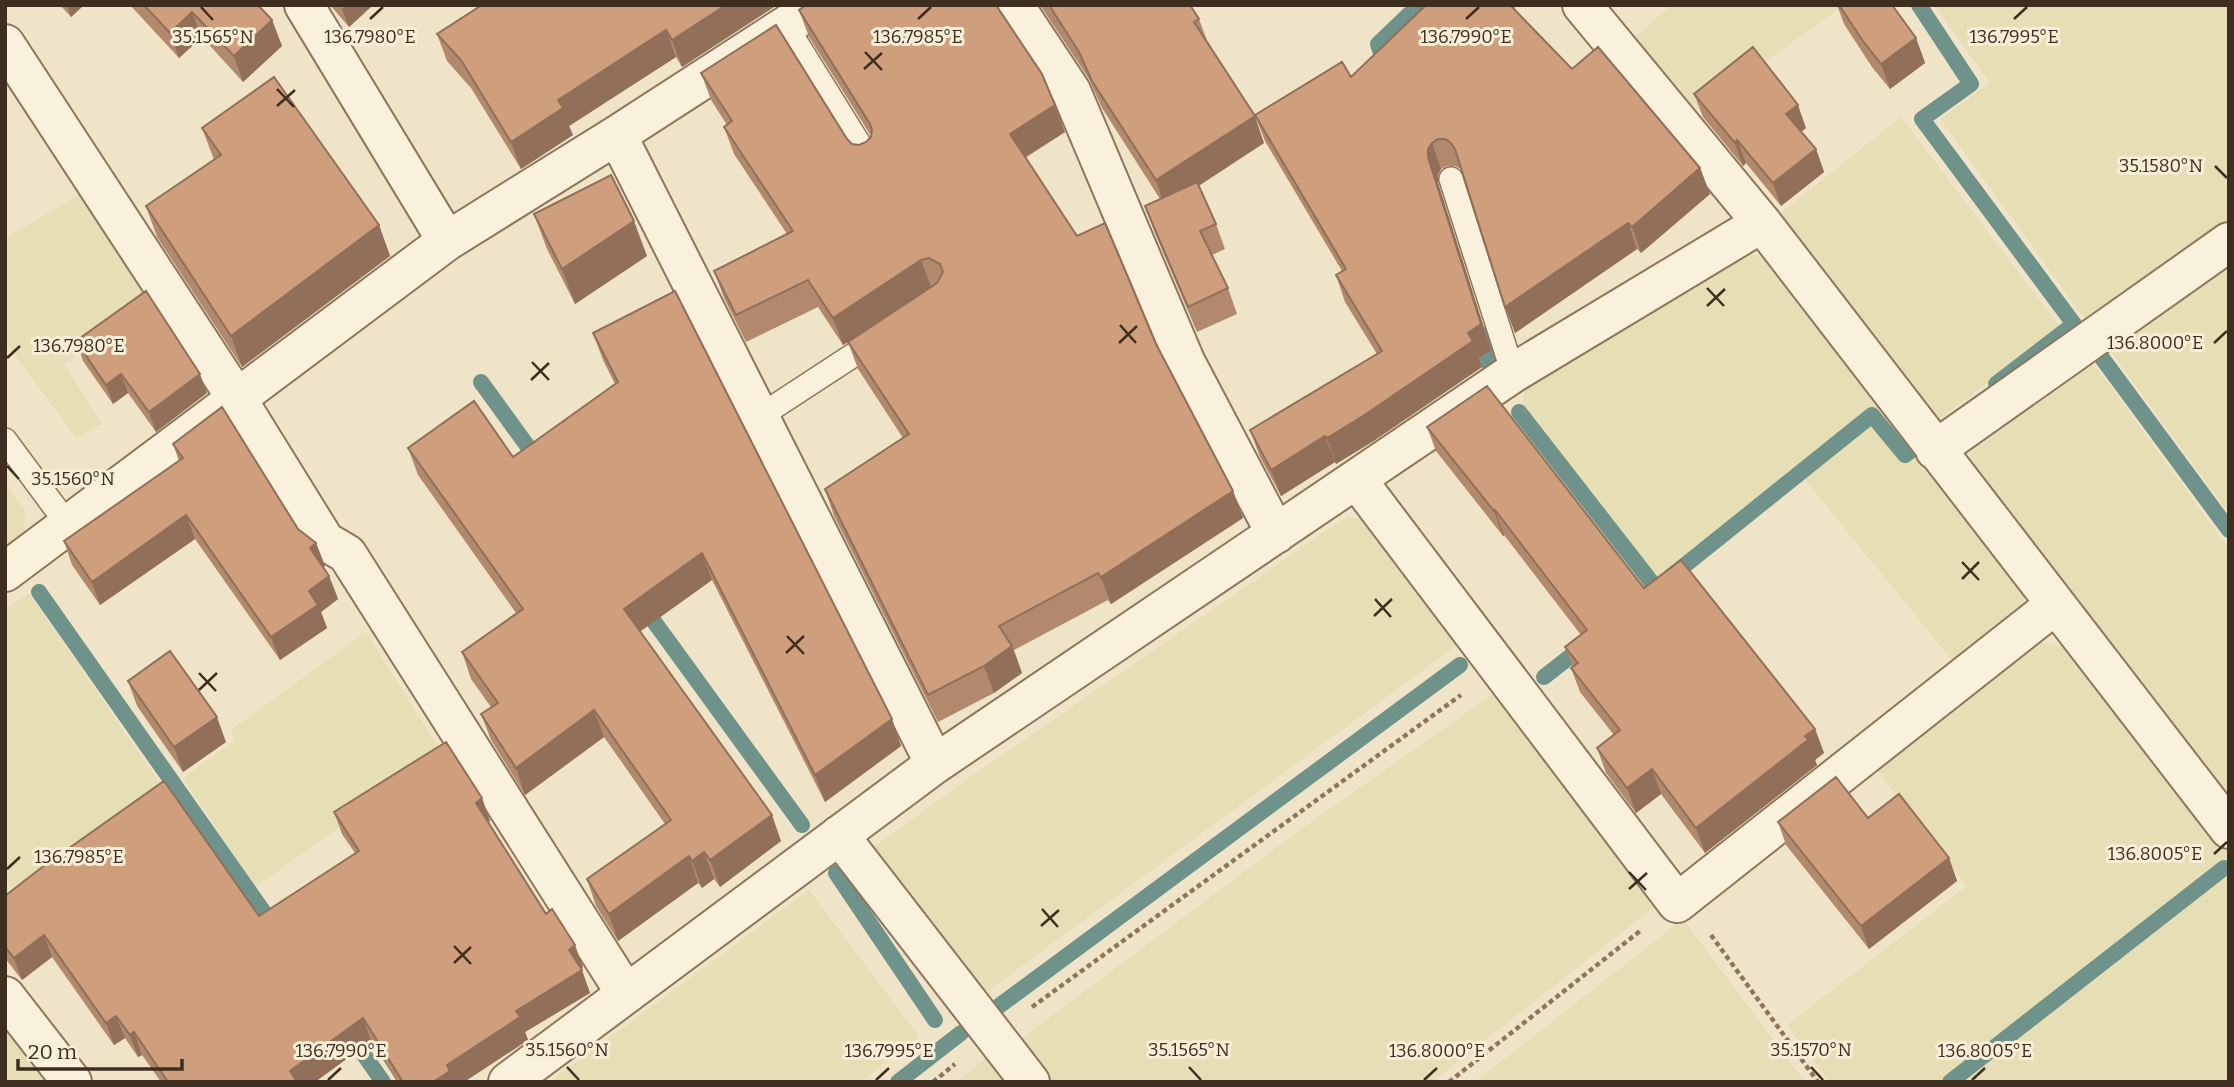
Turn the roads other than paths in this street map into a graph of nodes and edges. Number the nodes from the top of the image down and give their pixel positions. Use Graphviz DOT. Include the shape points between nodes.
graph roads {
  1 [pos="304,5"];
  2 [pos="818,5"];
  3 [pos="1014,5"];
  4 [pos="1582,5"];
  5 [pos="786,26"];
  6 [pos="5,44"];
  7 [pos="617,135"];
  8 [pos="868,158"];
  9 [pos="1451,179"];
  10 [pos="1762,223"];
  11 [pos="447,241"];
  12 [pos="2229,242"];
  13 [pos="894,328"];
  14 [pos="1513,373"];
  15 [pos="237,398"];
  16 [pos="760,416"];
  17 [pos="5,440"];
  18 [pos="1935,450"];
  19 [pos="1357,480"];
  20 [pos="68,525"];
  21 [pos="1276,534"];
  22 [pos="5,572"];
  23 [pos="2054,605"];
  24 [pos="935,764"];
  25 [pos="2229,829"];
  26 [pos="839,835"];
  27 [pos="626,994"];
  28 [pos="5,996"];
  29 [pos="72,1082"];
  30 [pos="508,1082"];
  31 [pos="1030,1082"];
  1 -- 11 [label="street"];
  2 -- 5 [label="street"];
  3 -- 21 [label="street" via="1071,91 1185,361"];
  4 -- 10 [label="street"];
  5 -- 7 [label="street"];
  5 -- 8 [label="lane"];
  6 -- 15 [label="street"];
  7 -- 11 [label="street"];
  7 -- 16 [label="street"];
  9 -- 14 [label="lane"];
  10 -- 14 [label="street"];
  10 -- 18 [label="street"];
  11 -- 15 [label="street"];
  12 -- 18 [label="street"];
  13 -- 16 [label="lane"];
  14 -- 19 [label="street"];
  15 -- 20 [label="street"];
  15 -- 27 [label="street" via="325,541 347,554"];
  16 -- 24 [label="street"];
  17 -- 20 [label="lane"];
  18 -- 23 [label="street"];
  19 -- 21 [label="street"];
  19 -- 23 [label="street" via="1680,900"];
  20 -- 22 [label="street"];
  21 -- 24 [label="street"];
  23 -- 25 [label="street"];
  24 -- 26 [label="street"];
  26 -- 27 [label="street"];
  26 -- 31 [label="street"];
  27 -- 30 [label="street"];
  28 -- 29 [label="street"];
}
